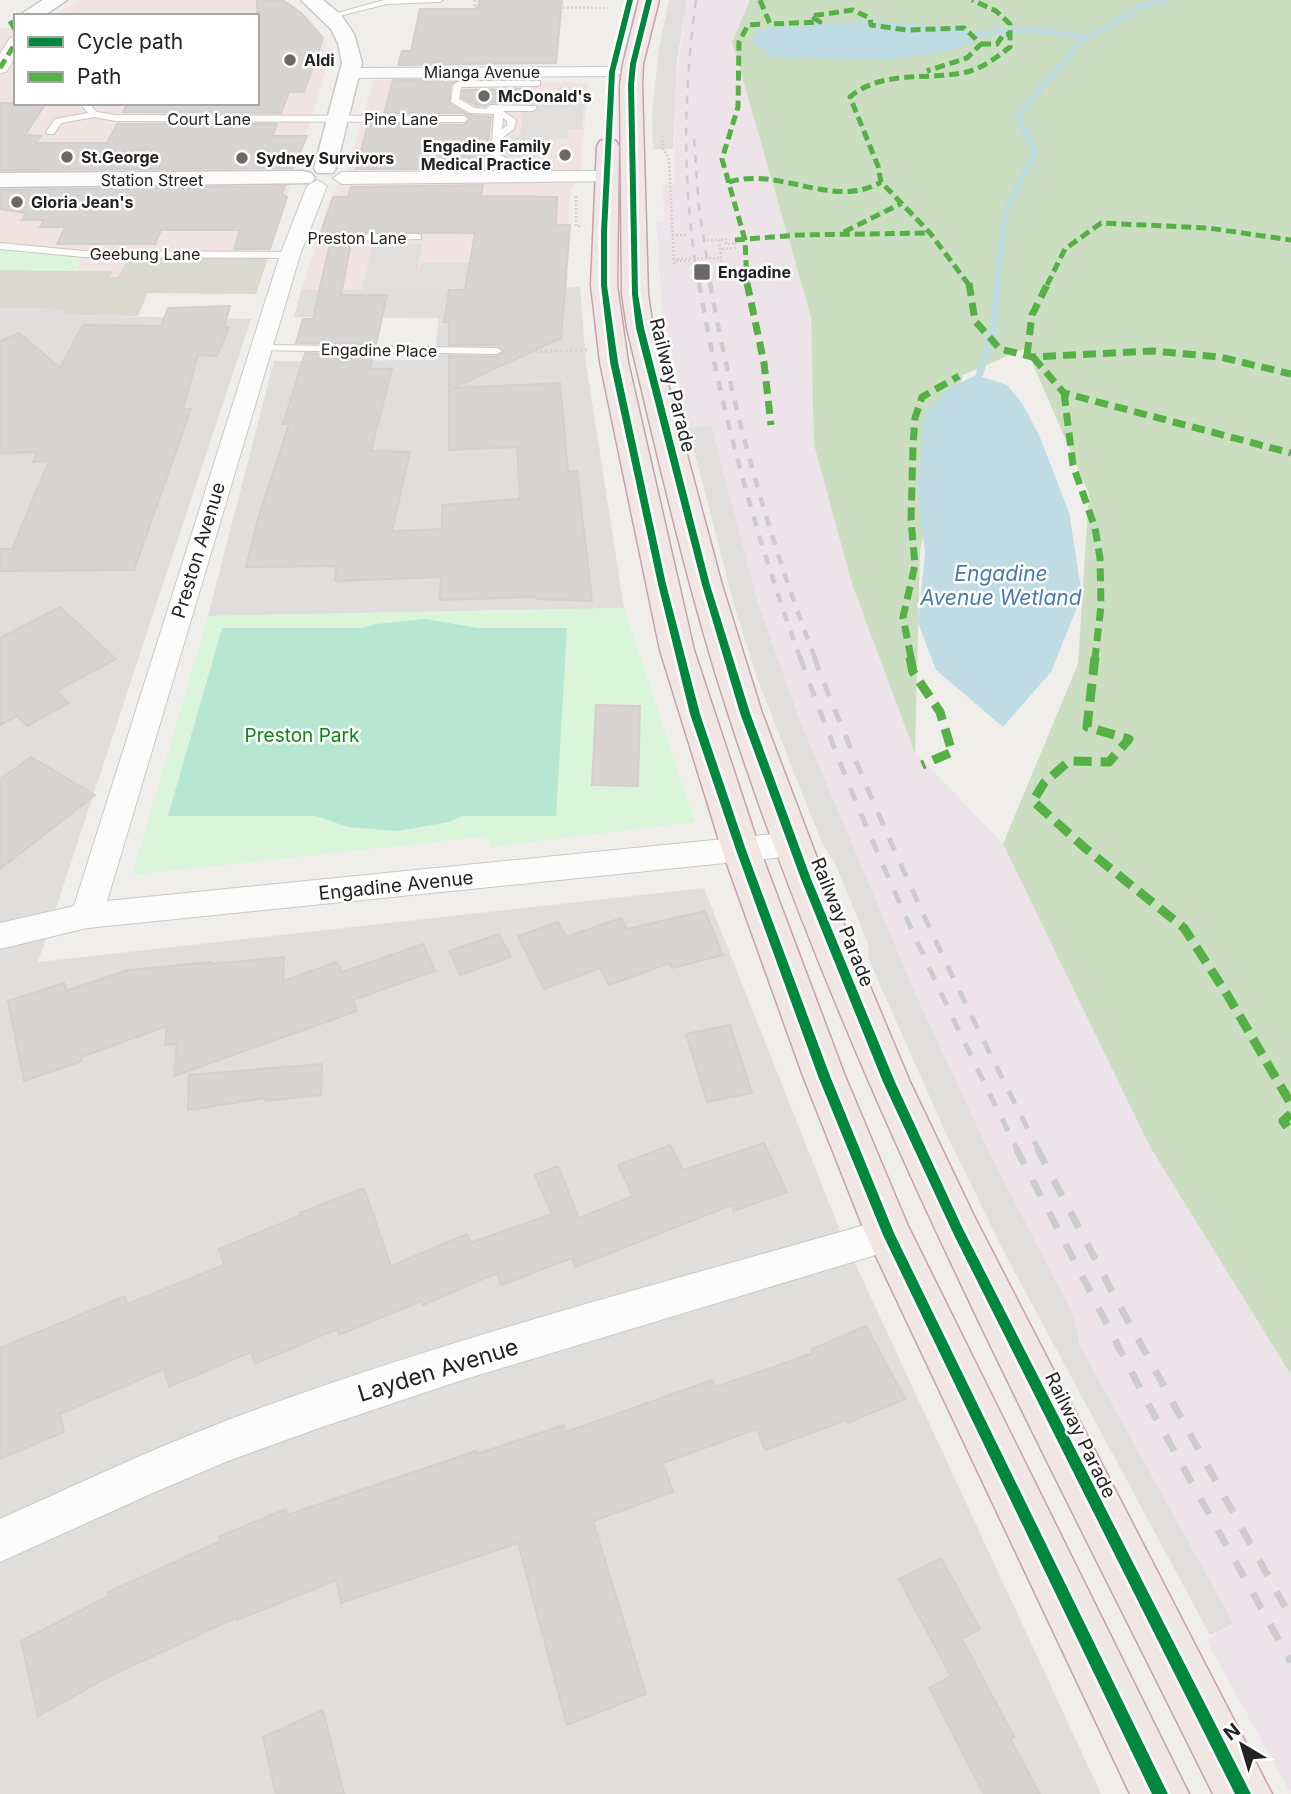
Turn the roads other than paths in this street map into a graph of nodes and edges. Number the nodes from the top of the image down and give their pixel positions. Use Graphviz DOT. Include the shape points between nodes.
graph roads {
  1 [pos="57,0"];
  2 [pos="311,0"];
  3 [pos="439,0"];
  4 [pos="631,0"];
  5 [pos="649,0"];
  6 [pos="388,1"];
  7 [pos="30,14"];
  8 [pos="331,16"];
  9 [pos="14,46"];
  10 [pos="0,68"];
  11 [pos="352,72"];
  12 [pos="612,72"];
  13 [pos="537,83"];
  14 [pos="88,105"];
  15 [pos="466,108"];
  16 [pos="533,108"];
  17 [pos="94,114"];
  18 [pos="338,119"];
  19 [pos="464,119"];
  20 [pos="51,132"];
  21 [pos="523,172"];
  22 [pos="607,177"];
  23 [pos="322,178"];
  24 [pos="0,180"];
  25 [pos="418,237"];
  26 [pos="0,246"];
  27 [pos="293,247"];
  28 [pos="261,348"];
  29 [pos="497,351"];
  30 [pos="794,844"];
  31 [pos="741,850"];
  32 [pos="87,916"];
  33 [pos="0,936"];
  34 [pos="889,1235"];
  35 [pos="0,1541"];
  36 [pos="1160,1794"];
  37 [pos="1242,1794"];
  1 -- 7 [label="street"];
  2 -- 8 [label="street"];
  3 -- 6 [label="lane"];
  4 -- 12 [label="highway"];
  5 -- 30 [label="highway, Railway Parade" via="633,64 630,122 640,328 706,585 745,713"];
  6 -- 8 [label="lane"];
  8 -- 11 [label="street" via="350,45"];
  9 -- 10 [label="street"];
  11 -- 12 [label="street, Mianga Avenue"];
  11 -- 18 [label="street"];
  12 -- 22 [label="highway"];
  13 -- 15 [label="lane" via="458,84 454,100"];
  14 -- 17 [label="lane"];
  15 -- 16 [label="lane"];
  15 -- 21 [label="lane" via="499,112 512,120 511,127 497,137 495,152 497,158"];
  17 -- 18 [label="lane, Court Lane" via="116,118"];
  17 -- 20 [label="lane, Court Lane" via="58,121"];
  18 -- 19 [label="lane, Pine Lane"];
  18 -- 23 [label="street"];
  22 -- 23 [label="street, Station Street"];
  22 -- 31 [label="highway" via="604,285 614,362 677,650"];
  23 -- 24 [label="street, Station Street"];
  23 -- 27 [label="street, Preston Avenue"];
  25 -- 27 [label="lane, Preston Lane"];
  26 -- 27 [label="lane, Geebung Lane" via="84,254"];
  27 -- 28 [label="street, Preston Avenue"];
  28 -- 29 [label="lane, Engadine Place"];
  28 -- 32 [label="street, Preston Avenue"];
  30 -- 31 [label="street, Engadine Avenue"];
  30 -- 37 [label="highway, Railway Parade" via="888,1082 958,1231"];
  31 -- 32 [label="street, Engadine Avenue"];
  31 -- 34 [label="highway" via="824,1076"];
  32 -- 33 [label="street, Engadine Avenue"];
  34 -- 35 [label="street, Layden Avenue" via="322,1407 226,1441"];
  34 -- 36 [label="highway"];
}
